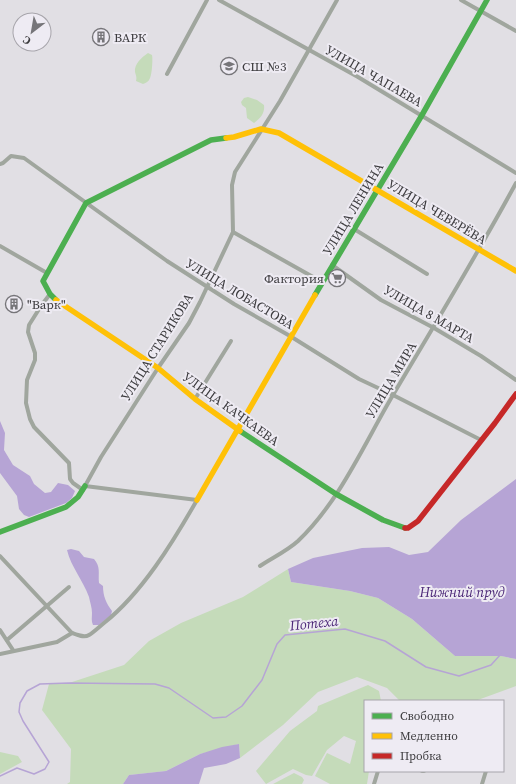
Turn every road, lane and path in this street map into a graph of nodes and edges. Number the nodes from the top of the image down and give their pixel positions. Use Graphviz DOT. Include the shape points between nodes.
graph roads {
  1 [pos="207,0"];
  2 [pos="219,0"];
  3 [pos="337,0"];
  4 [pos="461,0"];
  5 [pos="487,0"];
  6 [pos="481,11"];
  7 [pos="516,31"];
  8 [pos="310,50"];
  9 [pos="167,74"];
  10 [pos="422,115"];
  11 [pos="261,129"];
  12 [pos="0,164"];
  13 [pos="516,173"];
  14 [pos="516,183"];
  15 [pos="377,189"];
  16 [pos="86,203"];
  17 [pos="354,229"];
  18 [pos="233,232"];
  19 [pos="0,246"];
  20 [pos="480,250"];
  21 [pos="332,265"];
  22 [pos="516,271"];
  23 [pos="48,273"];
  24 [pos="427,274"];
  25 [pos="322,282"];
  26 [pos="207,286"];
  27 [pos="50,294"];
  28 [pos="434,328"];
  29 [pos="290,336"];
  30 [pos="231,341"];
  31 [pos="158,368"];
  32 [pos="516,380"];
  33 [pos="516,394"];
  34 [pos="393,395"];
  35 [pos="195,398"];
  36 [pos="237,429"];
  37 [pos="481,440"];
  38 [pos="84,488"];
  39 [pos="336,494"];
  40 [pos="197,500"];
  41 [pos="0,532"];
  42 [pos="0,556"];
  43 [pos="260,566"];
  44 [pos="69,587"];
  45 [pos="46,605"];
  46 [pos="0,630"];
  47 [pos="72,633"];
  48 [pos="7,640"];
  49 [pos="13,650"];
  50 [pos="0,654"];
  51 [pos="378,772"];
  52 [pos="486,772"];
  53 [pos="374,784"];
  54 [pos="482,784"];
  1 -- 9 [label="street"];
  2 -- 8 [label="street, УЛИЦА ЧАПАЕВА"];
  3 -- 8 [label="street, УЛИЦА СТАРИКОВА"];
  4 -- 6 [label="street"];
  5 -- 6 [label="street, УЛИЦА ЛЕНИНА"];
  6 -- 7 [label="street"];
  6 -- 10 [label="street, УЛИЦА ЛЕНИНА"];
  8 -- 10 [label="street, УЛИЦА ЧАПАЕВА"];
  8 -- 11 [label="street, УЛИЦА СТАРИКОВА"];
  10 -- 13 [label="street, УЛИЦА ЧАПАЕВА"];
  10 -- 15 [label="street, УЛИЦА ЛЕНИНА"];
  11 -- 15 [label="street, УЛИЦА ЧЕВЕРЁВА" via="278,133"];
  11 -- 16 [label="street" via="239,136 211,140"];
  11 -- 18 [label="street, УЛИЦА СТАРИКОВА" via="235,172 232,185"];
  12 -- 16 [label="street, УЛИЦА ЛОБАСТОВА" via="12,156 24,158"];
  14 -- 20 [label="street, УЛИЦА МИРА"];
  15 -- 17 [label="street, УЛИЦА ЛЕНИНА"];
  15 -- 20 [label="street, УЛИЦА ЧЕВЕРЁВА"];
  16 -- 23 [label="street"];
  16 -- 26 [label="street, УЛИЦА ЛОБАСТОВА" via="167,261"];
  17 -- 21 [label="street, УЛИЦА ЛЕНИНА"];
  17 -- 24 [label="street"];
  18 -- 25 [label="street"];
  18 -- 26 [label="street, УЛИЦА СТАРИКОВА"];
  19 -- 23 [label="street"];
  20 -- 22 [label="street, УЛИЦА ЧЕВЕРЁВА"];
  20 -- 28 [label="street, УЛИЦА МИРА"];
  21 -- 25 [label="street, УЛИЦА ЛЕНИНА"];
  21 -- 28 [label="street, УЛИЦА 8 МАРТА" via="381,300"];
  23 -- 27 [label="street, УЛИЦА КАЧКАЕВА" via="43,281"];
  25 -- 29 [label="street, УЛИЦА ЛЕНИНА"];
  26 -- 29 [label="street, УЛИЦА ЛОБАСТОВА"];
  26 -- 31 [label="street, УЛИЦА СТАРИКОВА" via="188,323"];
  27 -- 31 [label="street, УЛИЦА КАЧКАЕВА" via="58,302"];
  27 -- 38 [label="street" via="29,325 28,332 35,360 27,380 26,403 34,427 68,461 70,479 73,483"];
  28 -- 32 [label="street, УЛИЦА 8 МАРТА"];
  28 -- 34 [label="street, УЛИЦА МИРА"];
  29 -- 34 [label="street, УЛИЦА ЛОБАСТОВА" via="351,375"];
  29 -- 36 [label="street, УЛИЦА ЛЕНИНА"];
  30 -- 35 [label="street"];
  31 -- 35 [label="street, УЛИЦА КАЧКАЕВА"];
  31 -- 38 [label="street, УЛИЦА СТАРИКОВА"];
  33 -- 37 [label="street"];
  34 -- 37 [label="street, УЛИЦА ЛОБАСТОВА"];
  34 -- 39 [label="street, УЛИЦА МИРА"];
  35 -- 36 [label="street, УЛИЦА КАЧКАЕВА"];
  36 -- 39 [label="street, УЛИЦА КАЧКАЕВА"];
  36 -- 40 [label="street, УЛИЦА ЛЕНИНА"];
  37 -- 39 [label="street, УЛИЦА КАЧКАЕВА" via="418,520 408,528 383,520"];
  38 -- 40 [label="street"];
  38 -- 41 [label="street, УЛИЦА СТАРИКОВА" via="66,507"];
  39 -- 43 [label="street, УЛИЦА МИРА" via="317,521 297,542"];
  40 -- 47 [label="street" via="176,536 119,611 88,636"];
  42 -- 45 [label="street"];
  44 -- 45 [label="street"];
  45 -- 47 [label="street"];
  45 -- 48 [label="street"];
  46 -- 48 [label="street"];
  47 -- 49 [label="street" via="57,642"];
  48 -- 49 [label="street"];
  49 -- 50 [label="street"];
  51 -- 53 [label="street"];
  52 -- 54 [label="street"];
}
